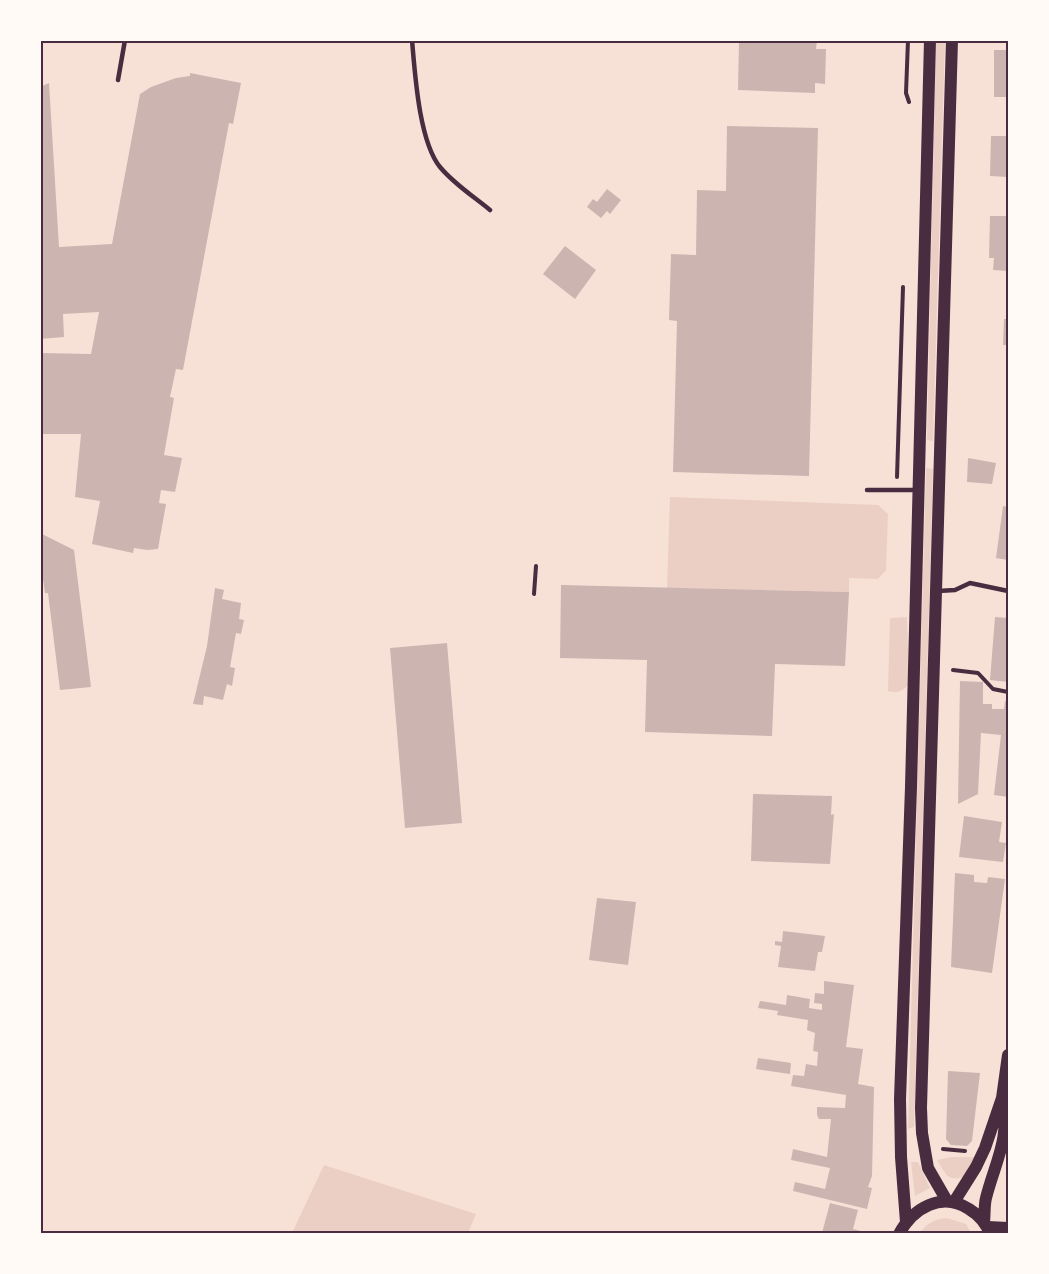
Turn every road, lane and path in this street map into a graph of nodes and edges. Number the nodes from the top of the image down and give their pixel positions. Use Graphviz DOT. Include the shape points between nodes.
graph roads {
  1 [pos="125,40"];
  2 [pos="412,40"];
  3 [pos="908,40"];
  4 [pos="930,40"];
  5 [pos="952,40"];
  6 [pos="118,80"];
  7 [pos="910,105"];
  8 [pos="490,210"];
  9 [pos="904,276"];
  10 [pos="867,490"];
  11 [pos="897,490"];
  12 [pos="919,490"];
  13 [pos="536,566"];
  14 [pos="936,591"];
  15 [pos="1008,591"];
  16 [pos="534,594"];
  17 [pos="953,670"];
  18 [pos="1008,692"];
  19 [pos="1008,1055"];
  20 [pos="1002,1098"];
  21 [pos="950,1201"];
  22 [pos="906,1222"];
  23 [pos="987,1227"];
  24 [pos="1008,1227"];
  25 [pos="899,1233"];
  1 -- 6 [label="lane"];
  2 -- 8 [label="lane" via="420,110 438,165"];
  3 -- 7 [label="path" via="906,93"];
  4 -- 12 [label="main road"];
  5 -- 14 [label="main road"];
  9 -- 11 [label="path"];
  10 -- 11 [label="lane"];
  11 -- 12 [label="lane"];
  12 -- 22 [label="main road" via="900,1099"];
  13 -- 16 [label="path"];
  14 -- 15 [label="lane" via="955,590 970,583"];
  14 -- 21 [label="main road" via="921,1116 928,1168"];
  17 -- 18 [label="path" via="978,673 993,689"];
  19 -- 20 [label="main road"];
  20 -- 21 [label="main road" via="976,1167"];
  20 -- 23 [label="main road" via="1005,1135 986,1199"];
  21 -- 22 [label="main road" via="929,1204"];
  21 -- 23 [label="main road" via="975,1212"];
  22 -- 25 [label="main road"];
  23 -- 24 [label="street"];
}
